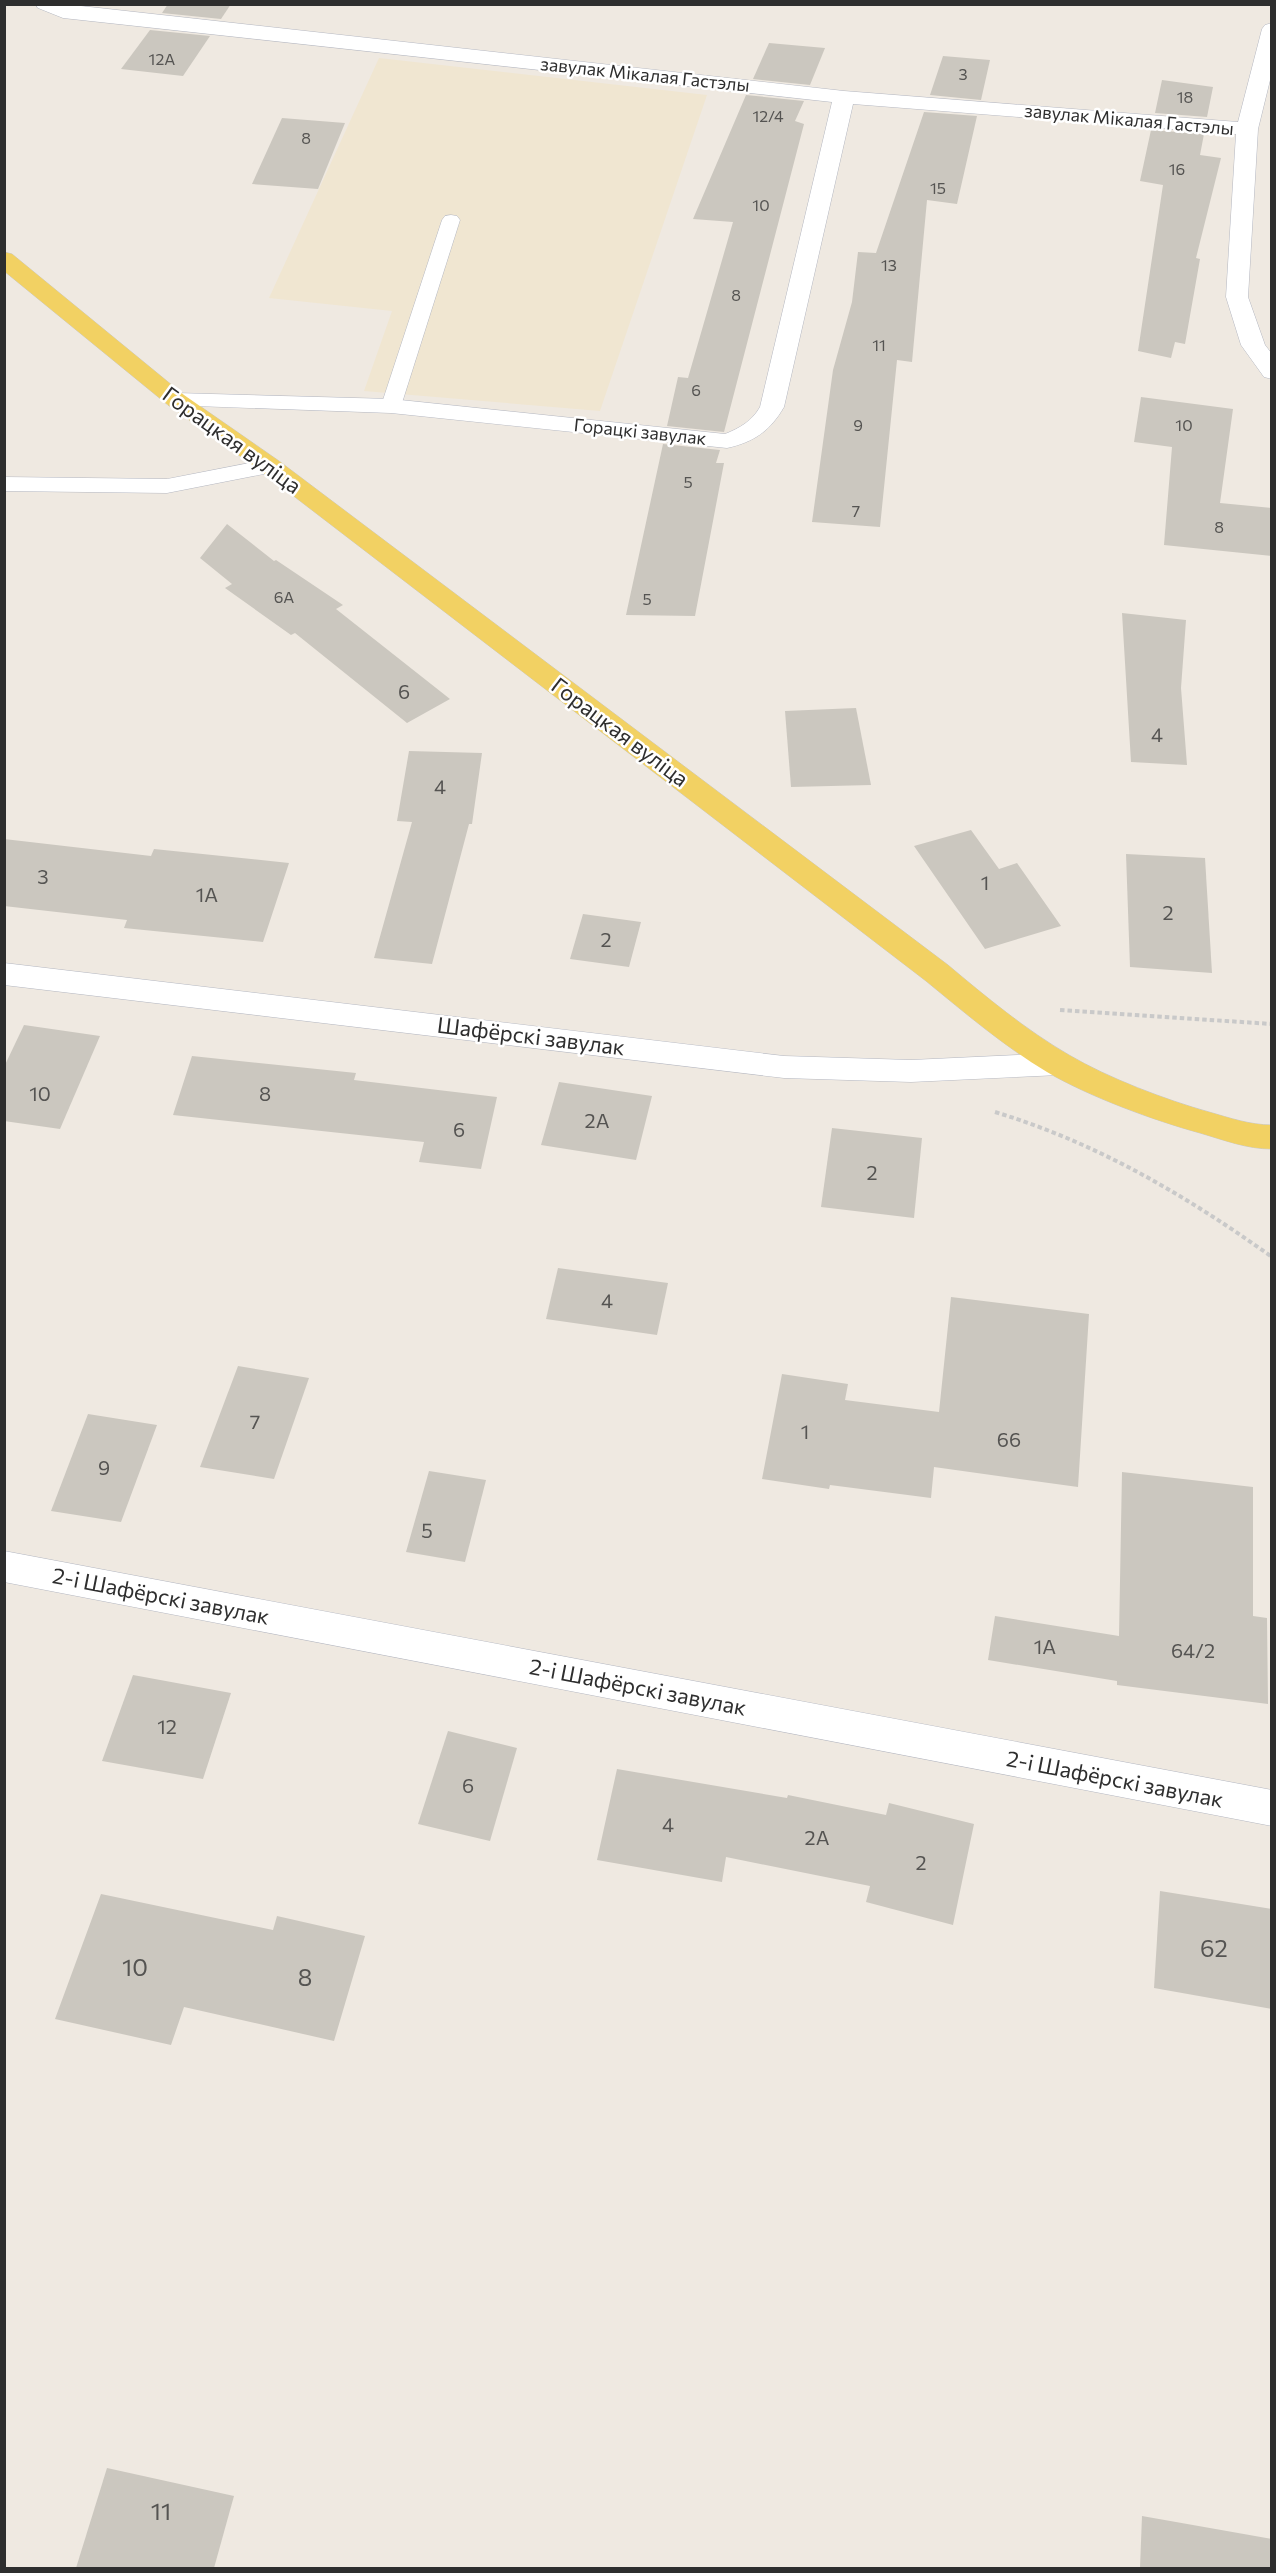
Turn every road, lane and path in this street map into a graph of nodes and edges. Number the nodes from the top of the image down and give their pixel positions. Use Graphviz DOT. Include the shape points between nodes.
graph roads {
  1 [pos="45,4"];
  2 [pos="1272,29"];
  3 [pos="844,97"];
  4 [pos="1247,129"];
  5 [pos="451,220"];
  6 [pos="4,259"];
  7 [pos="1272,372"];
  8 [pos="176,400"];
  9 [pos="391,406"];
  10 [pos="270,466"];
  11 [pos="4,484"];
  12 [pos="4,974"];
  13 [pos="1059,1010"];
  14 [pos="1272,1024"];
  15 [pos="1059,1064"];
  16 [pos="990,1111"];
  17 [pos="1272,1137"];
  18 [pos="1272,1257"];
  19 [pos="4,1566"];
  20 [pos="1272,1808"];
  1 -- 3 [label="street, завулак Мікалая Гастэлы" via="63,12"];
  2 -- 4 [label="street"];
  3 -- 4 [label="street, завулак Мікалая Гастэлы"];
  3 -- 9 [label="street, Горацкі завулак" via="772,407 764,422 750,434 727,441"];
  4 -- 7 [label="street" via="1237,297 1253,345"];
  5 -- 9 [label="lane"];
  6 -- 8 [label="main road, Горацкая вуліца"];
  8 -- 9 [label="street, Горацкі завулак"];
  8 -- 10 [label="main road, Горацкая вуліца"];
  10 -- 11 [label="street" via="166,486"];
  10 -- 15 [label="main road, Горацкая вуліца" via="937,972 988,1015"];
  12 -- 15 [label="street, Шафёрскі завулак" via="784,1067 911,1071"];
  13 -- 14 [label="path"];
  15 -- 17 [label="main road, Горацкая вуліца" via="1187,1118 1256,1137"];
  16 -- 18 [label="path" via="1022,1119 1121,1160 1208,1210"];
  19 -- 20 [label="street, 2-і Шафёрскі завулак"];
}
